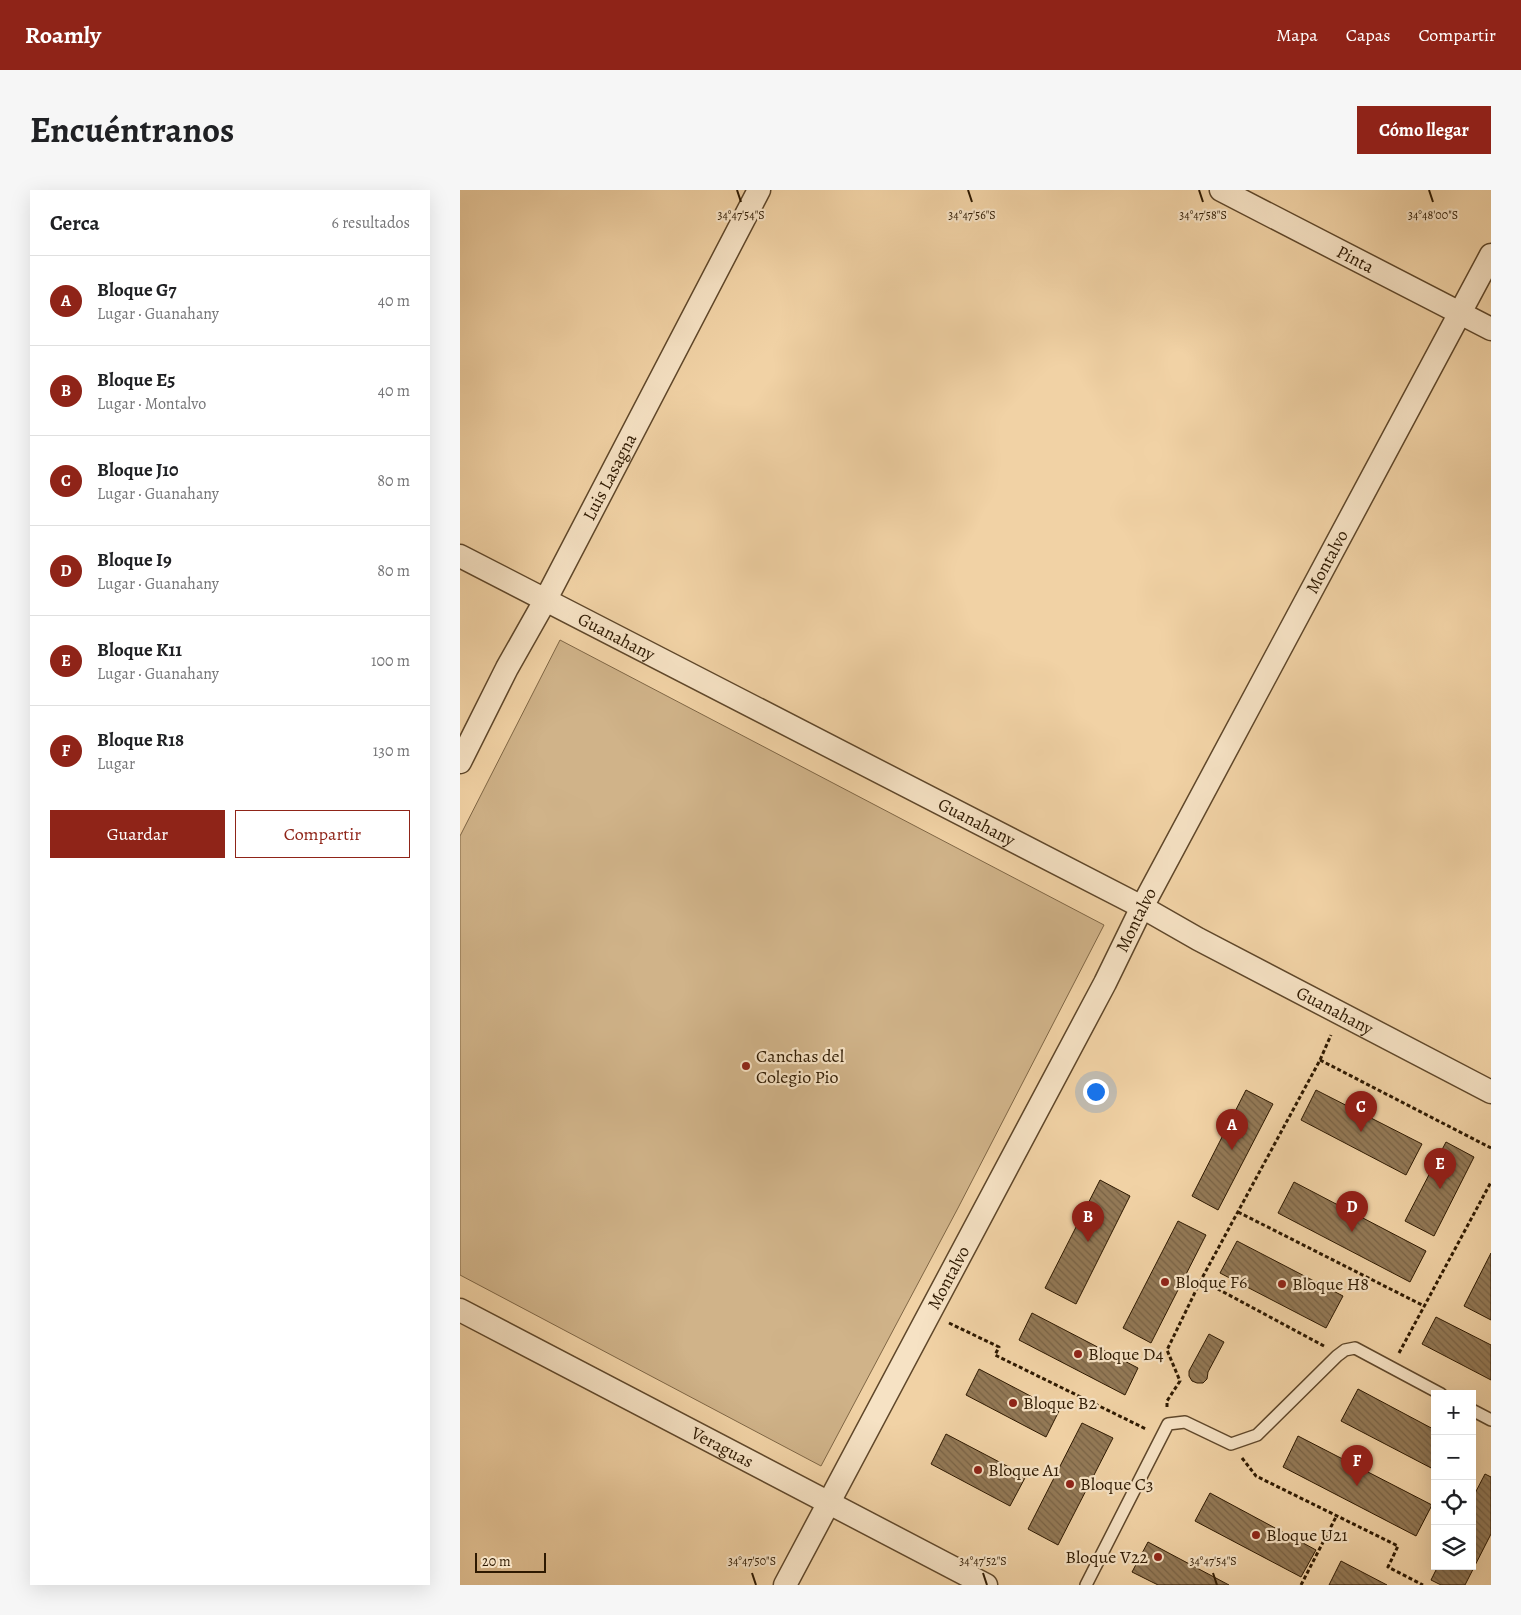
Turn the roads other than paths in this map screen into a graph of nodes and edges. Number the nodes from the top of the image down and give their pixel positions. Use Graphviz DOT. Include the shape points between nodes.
graph roads {
  1 [pos="759,190"];
  2 [pos="1221,190"];
  3 [pos="1491,255"];
  4 [pos="1461,313"];
  5 [pos="1491,329"];
  6 [pos="460,556"];
  7 [pos="546,599"];
  8 [pos="460,762"];
  9 [pos="1142,907"];
  10 [pos="1491,1092"];
  11 [pos="460,1310"];
  12 [pos="1434,1390"];
  13 [pos="1476,1412"];
  14 [pos="1491,1420"];
  15 [pos="828,1502"];
  16 [pos="785,1585"];
  17 [pos="986,1585"];
  18 [pos="1086,1585"];
  1 -- 7 [label="street, Luis Lasagna"];
  2 -- 4 [label="street, Pinta"];
  3 -- 4 [label="street, Montalvo"];
  4 -- 5 [label="street, Pinta"];
  4 -- 9 [label="street, Montalvo"];
  6 -- 7 [label="street, Guanahany"];
  7 -- 8 [label="street, Luis Lasagna"];
  7 -- 9 [label="street, Guanahany"];
  9 -- 10 [label="street, Guanahany"];
  9 -- 15 [label="street, Montalvo" via="1105,984"];
  11 -- 15 [label="street, Veraguas"];
  12 -- 18 [label="lane" via="1355,1348 1340,1354 1257,1435 1231,1444 1184,1422 1168,1424"];
  13 -- 14 [label="lane"];
  15 -- 16 [label="street, Montalvo"];
  15 -- 17 [label="street, Veraguas"];
}
